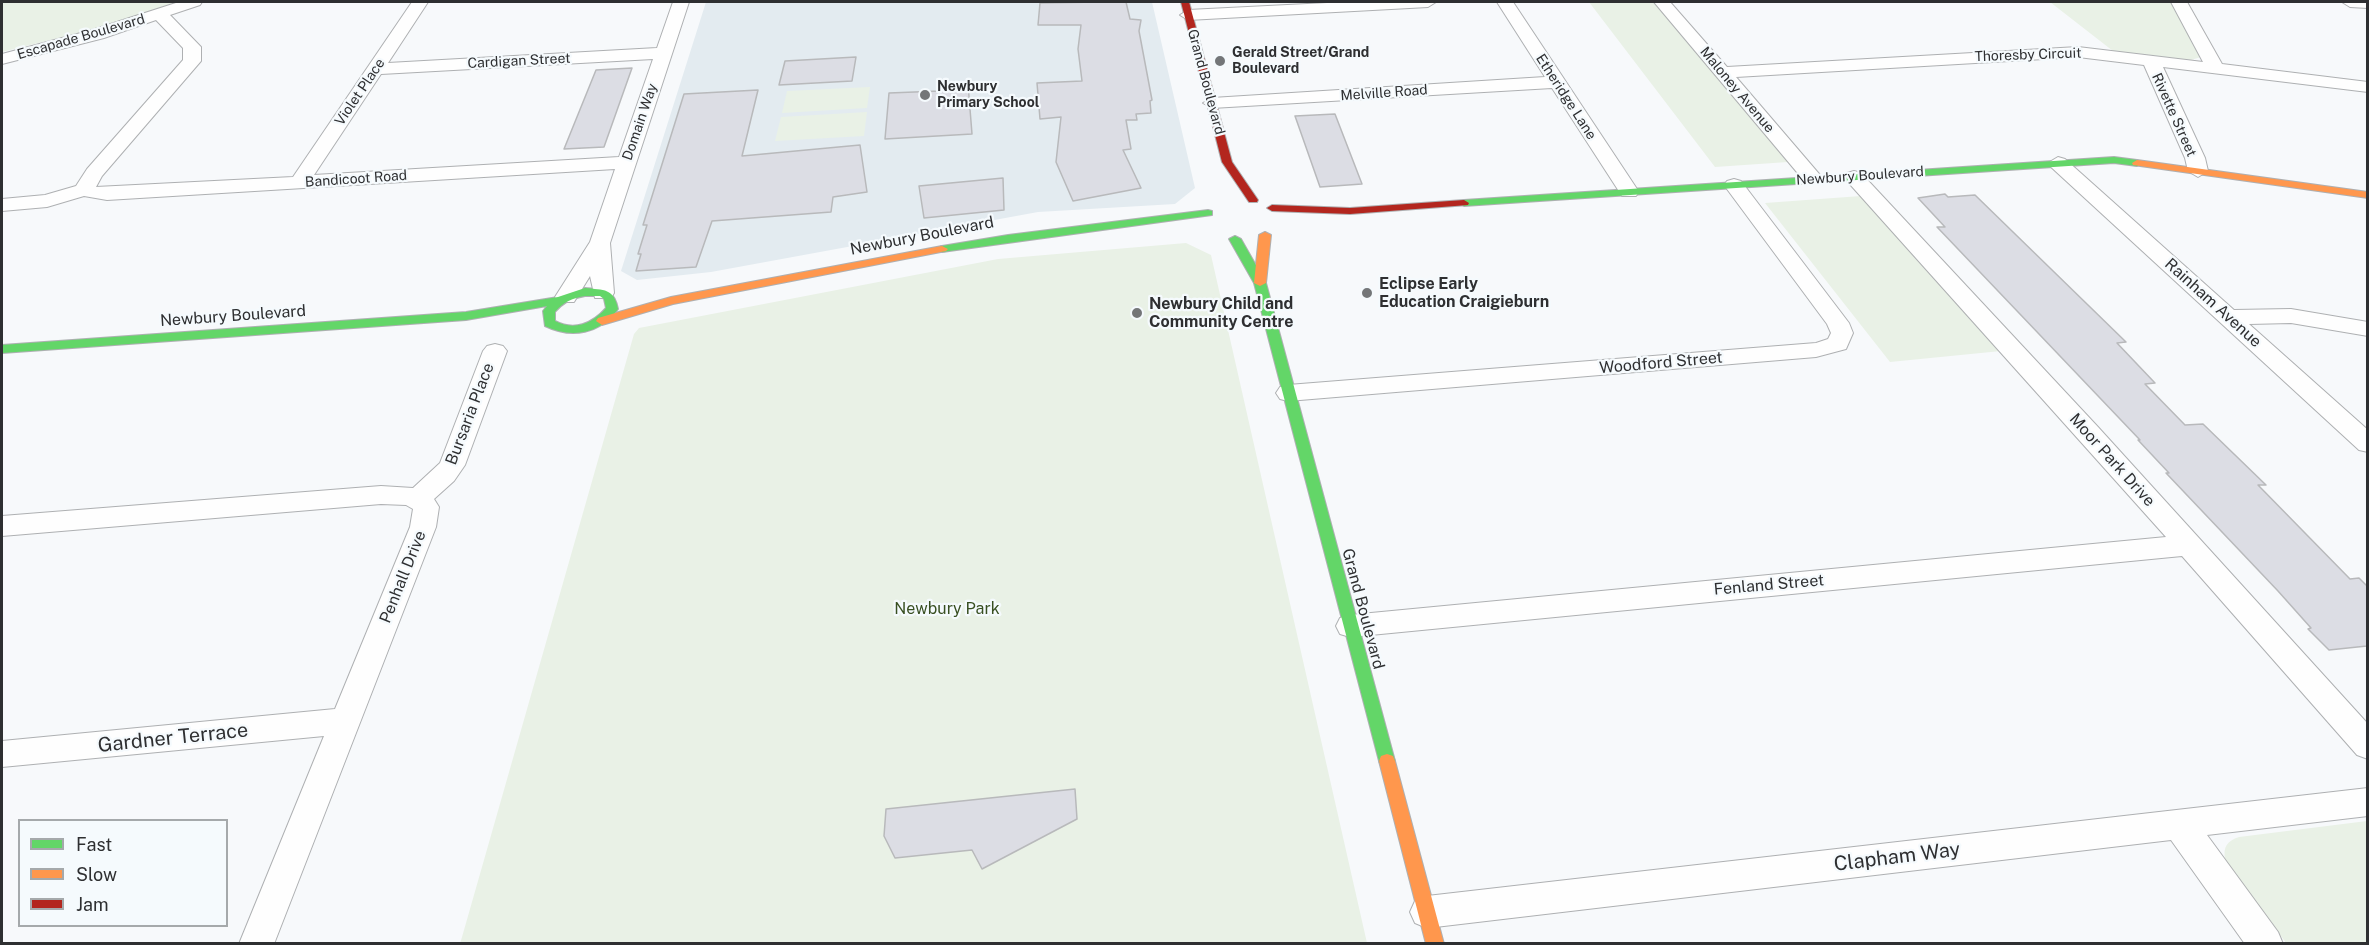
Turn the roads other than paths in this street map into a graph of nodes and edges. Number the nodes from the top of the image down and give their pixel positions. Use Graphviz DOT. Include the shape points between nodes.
graph roads {
  1 [pos="194,2"];
  2 [pos="420,2"];
  3 [pos="681,2"];
  4 [pos="1428,2"];
  5 [pos="1505,2"];
  6 [pos="1662,2"];
  7 [pos="2179,2"];
  8 [pos="2350,2"];
  9 [pos="2367,3"];
  10 [pos="1187,8"];
  11 [pos="160,15"];
  12 [pos="663,53"];
  13 [pos="2,59"];
  14 [pos="2150,59"];
  15 [pos="2215,68"];
  16 [pos="375,69"];
  17 [pos="1722,73"];
  18 [pos="1557,82"];
  19 [pos="2367,87"];
  20 [pos="1212,103"];
  21 [pos="626,162"];
  22 [pos="1227,162"];
  23 [pos="2058,163"];
  24 [pos="2198,171"];
  25 [pos="1854,177"];
  26 [pos="1813,179"];
  27 [pos="1225,181"];
  28 [pos="299,183"];
  29 [pos="1734,185"];
  30 [pos="87,189"];
  31 [pos="1629,192"];
  32 [pos="2367,195"];
  33 [pos="1233,199"];
  34 [pos="1252,200"];
  35 [pos="2,205"];
  36 [pos="1350,211"];
  37 [pos="1211,214"];
  38 [pos="1272,223"];
  39 [pos="1295,223"];
  40 [pos="1131,226"];
  41 [pos="1184,231"];
  42 [pos="1220,234"];
  43 [pos="1235,239"];
  44 [pos="600,242"];
  45 [pos="1260,283"];
  46 [pos="722,290"];
  47 [pos="605,294"];
  48 [pos="563,298"];
  49 [pos="466,316"];
  50 [pos="2227,316"];
  51 [pos="602,321"];
  52 [pos="516,322"];
  53 [pos="531,324"];
  54 [pos="552,326"];
  55 [pos="2367,328"];
  56 [pos="2,349"];
  57 [pos="495,351"];
  58 [pos="1288,393"];
  59 [pos="2367,444"];
  60 [pos="417,500"];
  61 [pos="2,526"];
  62 [pos="2188,545"];
  63 [pos="1350,626"];
  64 [pos="345,721"];
  65 [pos="2367,746"];
  66 [pos="2,754"];
  67 [pos="2367,802"];
  68 [pos="2179,824"];
  69 [pos="1427,912"];
  70 [pos="256,944"];
  71 [pos="1435,944"];
  72 [pos="2266,944"];
  1 -- 11 [label="street, Escapade Boulevard"];
  2 -- 16 [label="street, Violet Place"];
  3 -- 12 [label="street, Domain Way"];
  4 -- 10 [label="street"];
  5 -- 18 [label="street, Etheridge Lane"];
  6 -- 17 [label="street, Maloney Avenue"];
  7 -- 15 [label="street"];
  8 -- 9 [label="street"];
  10 -- 20 [label="street, Grand Boulevard"];
  11 -- 13 [label="street, Escapade Boulevard"];
  11 -- 30 [label="street" via="192,46 192,61 94,173"];
  12 -- 16 [label="street, Cardigan Street"];
  12 -- 21 [label="street, Domain Way"];
  14 -- 15 [label="street, Thoresby Circuit"];
  14 -- 17 [label="street, Thoresby Circuit" via="2068,52"];
  14 -- 24 [label="street, Rivette Street"];
  15 -- 19 [label="street, Thoresby Circuit"];
  16 -- 28 [label="street, Violet Place"];
  17 -- 26 [label="street, Maloney Avenue"];
  18 -- 20 [label="street, Melville Road"];
  18 -- 31 [label="street, Etheridge Lane"];
  20 -- 22 [label="street, Grand Boulevard"];
  21 -- 28 [label="street, Bandicoot Road"];
  21 -- 44 [label="street, Domain Way"];
  22 -- 27 [label="street, Grand Boulevard"];
  22 -- 34 [label="street, Grand Boulevard"];
  23 -- 24 [label="street, Newbury Boulevard" via="2114,160"];
  23 -- 25 [label="street, Newbury Boulevard"];
  23 -- 50 [label="street, Rainham Avenue"];
  24 -- 32 [label="street, Newbury Boulevard"];
  25 -- 26 [label="street, Newbury Boulevard"];
  25 -- 62 [label="street, Moor Park Drive"];
  26 -- 29 [label="street, Newbury Boulevard"];
  28 -- 30 [label="street, Bandicoot Road" via="107,194"];
  29 -- 31 [label="street, Newbury Boulevard"];
  29 -- 58 [label="street, Woodford Street" via="1838,323 1842,333 1838,344 1816,350"];
  30 -- 35 [label="street, Bandicoot Road" via="47,201"];
  31 -- 36 [label="street, Newbury Boulevard"];
  33 -- 34 [label="street"];
  34 -- 38 [label="street"];
  36 -- 38 [label="street, Newbury Boulevard"];
  36 -- 39 [label="street, Newbury Boulevard"];
  37 -- 40 [label="street, Newbury Boulevard"];
  38 -- 43 [label="street"];
  38 -- 45 [label="street, Grand Boulevard"];
  40 -- 41 [label="street, Newbury Boulevard"];
  40 -- 46 [label="street, Newbury Boulevard" via="1000,238"];
  42 -- 43 [label="street"];
  43 -- 45 [label="street, Grand Boulevard"];
  44 -- 47 [label="street, Domain Way" via="599,264"];
  44 -- 48 [label="street, Domain Way"];
  45 -- 58 [label="street, Grand Boulevard"];
  46 -- 47 [label="street, Newbury Boulevard"];
  46 -- 51 [label="street, Newbury Boulevard"];
  47 -- 48 [label="street, Newbury Boulevard" via="585,292"];
  47 -- 51 [label="street" via="613,301"];
  48 -- 49 [label="street, Newbury Boulevard"];
  48 -- 54 [label="street" via="547,315"];
  49 -- 52 [label="street, Newbury Boulevard"];
  49 -- 56 [label="street, Newbury Boulevard"];
  50 -- 55 [label="street" via="2291,316"];
  50 -- 59 [label="street, Rainham Avenue"];
  51 -- 54 [label="street, Newbury Boulevard" via="575,330"];
  53 -- 54 [label="street"];
  57 -- 60 [label="street, Bursaria Place" via="452,465"];
  58 -- 63 [label="street, Grand Boulevard"];
  60 -- 61 [label="street" via="406,495 381,495"];
  60 -- 64 [label="street, Penhall Drive" via="426,507 423,527"];
  62 -- 63 [label="street, Fenland Street"];
  62 -- 65 [label="street, Moor Park Drive"];
  63 -- 69 [label="street, Grand Boulevard"];
  64 -- 66 [label="street, Gardner Terrace"];
  64 -- 70 [label="street, Penhall Drive"];
  67 -- 68 [label="street, Clapham Way"];
  68 -- 69 [label="street, Clapham Way"];
  68 -- 72 [label="street"];
  69 -- 71 [label="street, Grand Boulevard"];
}
